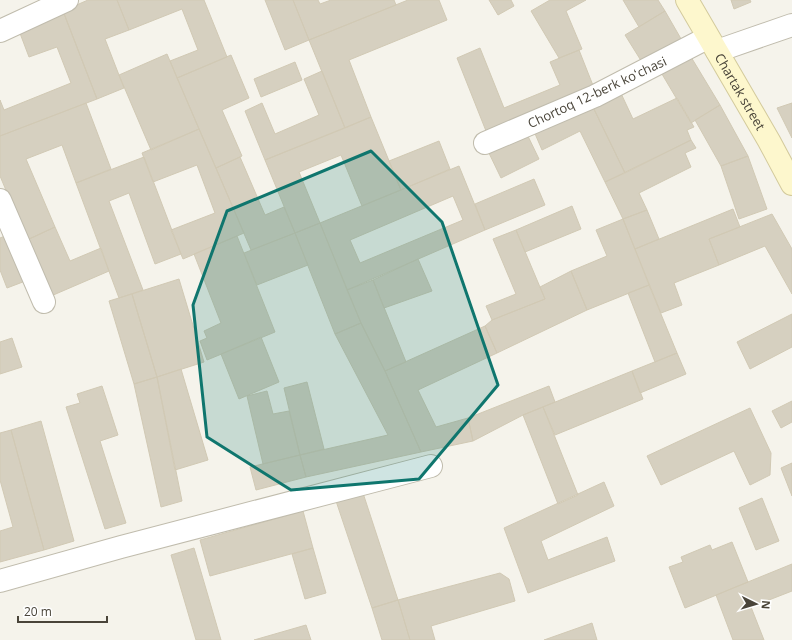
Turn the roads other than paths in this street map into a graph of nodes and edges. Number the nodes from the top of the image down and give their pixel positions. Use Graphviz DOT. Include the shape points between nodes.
graph roads {
  1 [pos="67,0"];
  2 [pos="687,0"];
  3 [pos="792,25"];
  4 [pos="0,30"];
  5 [pos="712,45"];
  6 [pos="485,143"];
  7 [pos="792,184"];
  8 [pos="0,200"];
  9 [pos="44,302"];
  10 [pos="431,466"];
  11 [pos="0,582"];
  1 -- 4 [label="street"];
  2 -- 5 [label="main road, Chartak street"];
  3 -- 5 [label="street, Chortoq 12-berk koʻchasi"];
  5 -- 6 [label="street, Chortoq 12-berk koʻchasi"];
  5 -- 7 [label="main road, Chartak street"];
  8 -- 9 [label="street"];
  10 -- 11 [label="street" via="121,547"];
}
